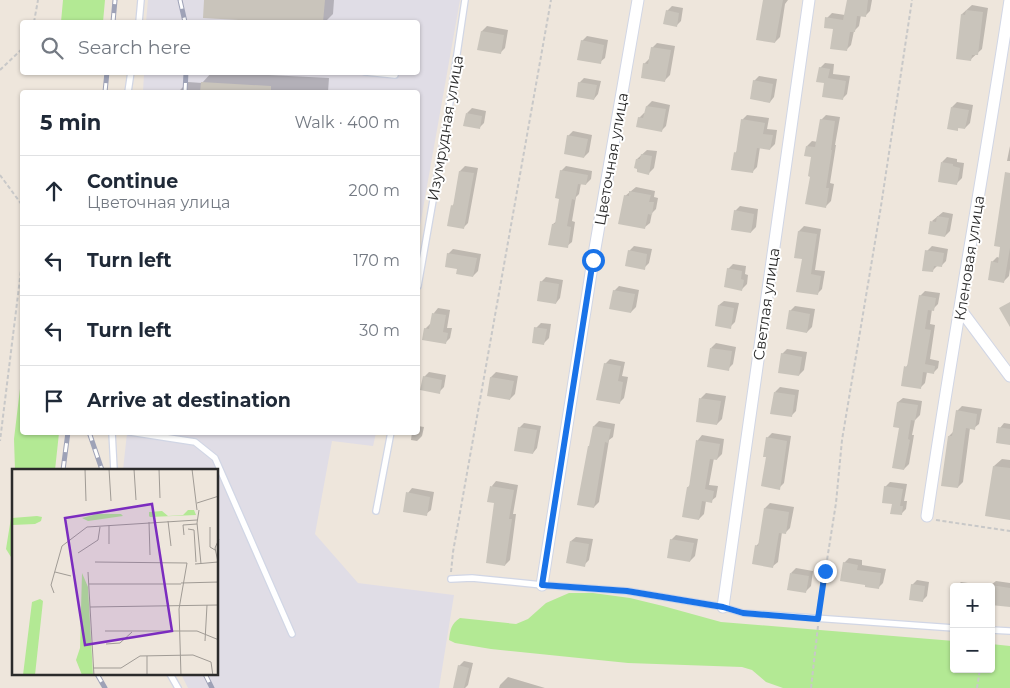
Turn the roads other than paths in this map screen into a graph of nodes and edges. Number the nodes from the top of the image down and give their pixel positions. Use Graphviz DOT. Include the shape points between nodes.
graph roads {
  1 [pos="140,0"];
  2 [pos="465,0"];
  3 [pos="638,0"];
  4 [pos="809,0"];
  5 [pos="1010,0"];
  6 [pos="139,20"];
  7 [pos="131,75"];
  8 [pos="128,90"];
  9 [pos="420,275"];
  10 [pos="960,309"];
  11 [pos="1010,376"];
  12 [pos="112,435"];
  13 [pos="150,435"];
  14 [pos="390,435"];
  15 [pos="114,469"];
  16 [pos="376,511"];
  17 [pos="927,516"];
  18 [pos="451,579"];
  19 [pos="542,585"];
  20 [pos="723,607"];
  21 [pos="950,628"];
  22 [pos="995,630"];
  23 [pos="1010,631"];
  24 [pos="292,634"];
  25 [pos="171,676"];
  26 [pos="178,688"];
  1 -- 6 [label="lane"];
  2 -- 9 [label="lane, Изумрудная улица"];
  3 -- 19 [label="street, Цветочная улица"];
  4 -- 20 [label="street, Светлая улица"];
  5 -- 10 [label="street, Кленовая улица"];
  7 -- 8 [label="lane"];
  10 -- 11 [label="street"];
  10 -- 17 [label="street, Кленовая улица"];
  12 -- 15 [label="lane"];
  13 -- 24 [label="lane" via="195,442 215,458"];
  14 -- 16 [label="lane"];
  18 -- 19 [label="lane"];
  19 -- 20 [label="lane" via="627,591"];
  20 -- 21 [label="lane" via="743,613"];
  22 -- 23 [label="lane"];
  25 -- 26 [label="lane"];
}
